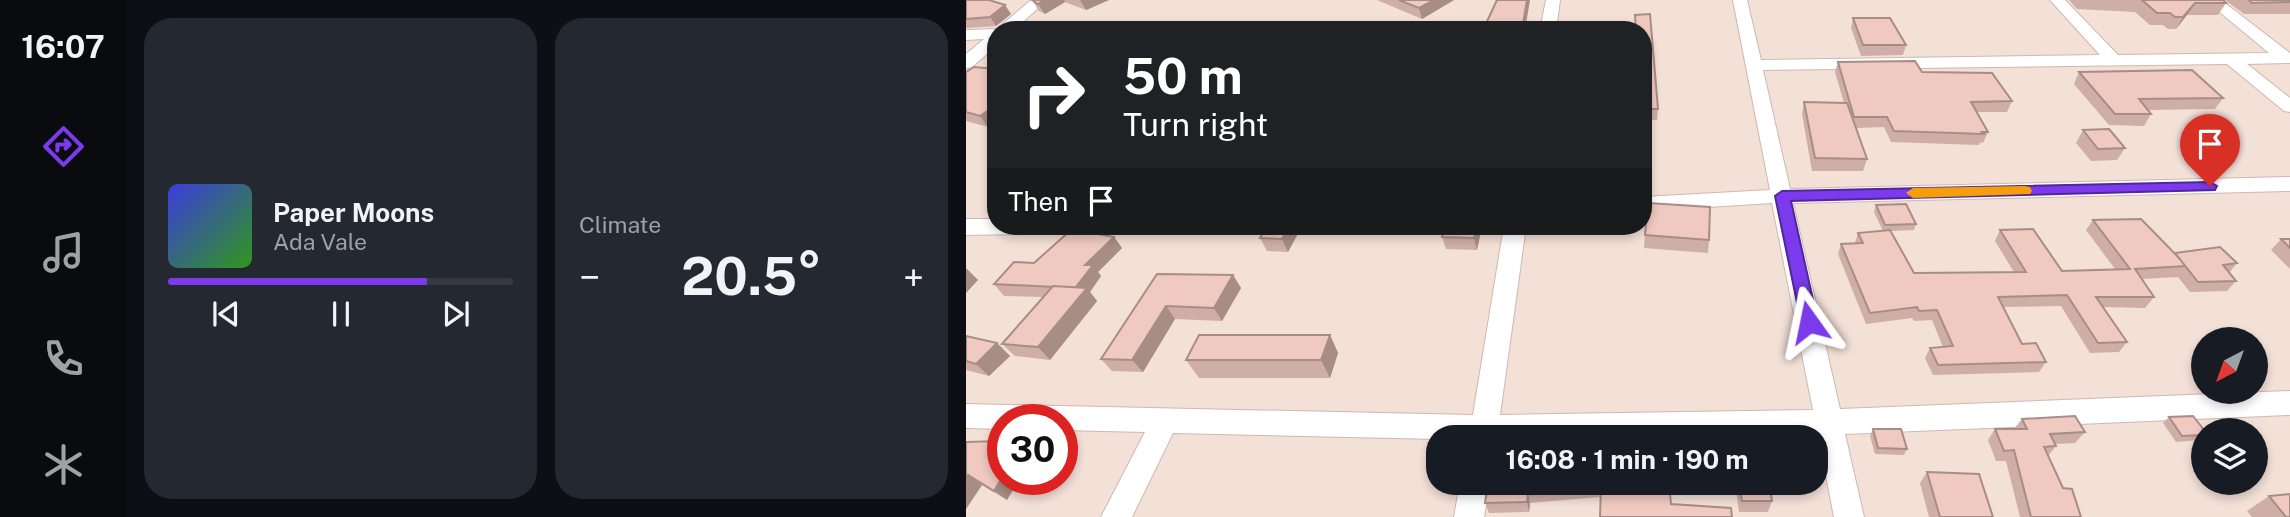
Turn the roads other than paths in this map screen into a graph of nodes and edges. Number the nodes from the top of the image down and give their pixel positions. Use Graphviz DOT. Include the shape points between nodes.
graph roads {
  1 [pos="1040,0"];
  2 [pos="1553,0"];
  3 [pos="1740,0"];
  4 [pos="2057,0"];
  5 [pos="2212,0"];
  6 [pos="1015,21"];
  7 [pos="1550,21"];
  8 [pos="966,35"];
  9 [pos="987,35"];
  10 [pos="987,43"];
  11 [pos="2230,58"];
  12 [pos="2288,58"];
  13 [pos="2114,61"];
  14 [pos="966,63"];
  15 [pos="1754,65"];
  16 [pos="2290,107"];
  17 [pos="2290,184"];
  18 [pos="1782,196"];
  19 [pos="1652,203"];
  20 [pos="966,227"];
  21 [pos="987,227"];
  22 [pos="1514,235"];
  23 [pos="2290,403"];
  24 [pos="966,416"];
  25 [pos="1165,421"];
  26 [pos="1831,422"];
  27 [pos="1485,425"];
  28 [pos="1736,425"];
  29 [pos="1426,431"];
  30 [pos="1473,495"];
  31 [pos="1116,517"];
  32 [pos="1469,517"];
  33 [pos="1849,517"];
  1 -- 6 [label="street"];
  2 -- 7 [label="street"];
  3 -- 15 [label="street"];
  4 -- 13 [label="street"];
  5 -- 12 [label="street"];
  8 -- 9 [label="street"];
  10 -- 14 [label="street"];
  11 -- 12 [label="street"];
  11 -- 13 [label="street"];
  11 -- 16 [label="street"];
  13 -- 15 [label="street"];
  15 -- 18 [label="street"];
  17 -- 18 [label="street"];
  18 -- 19 [label="street"];
  18 -- 26 [label="street"];
  20 -- 21 [label="street"];
  22 -- 27 [label="street"];
  23 -- 26 [label="street"];
  24 -- 25 [label="street"];
  25 -- 29 [label="street"];
  25 -- 31 [label="street"];
  26 -- 28 [label="street"];
  26 -- 33 [label="street"];
  30 -- 32 [label="street"];
}
